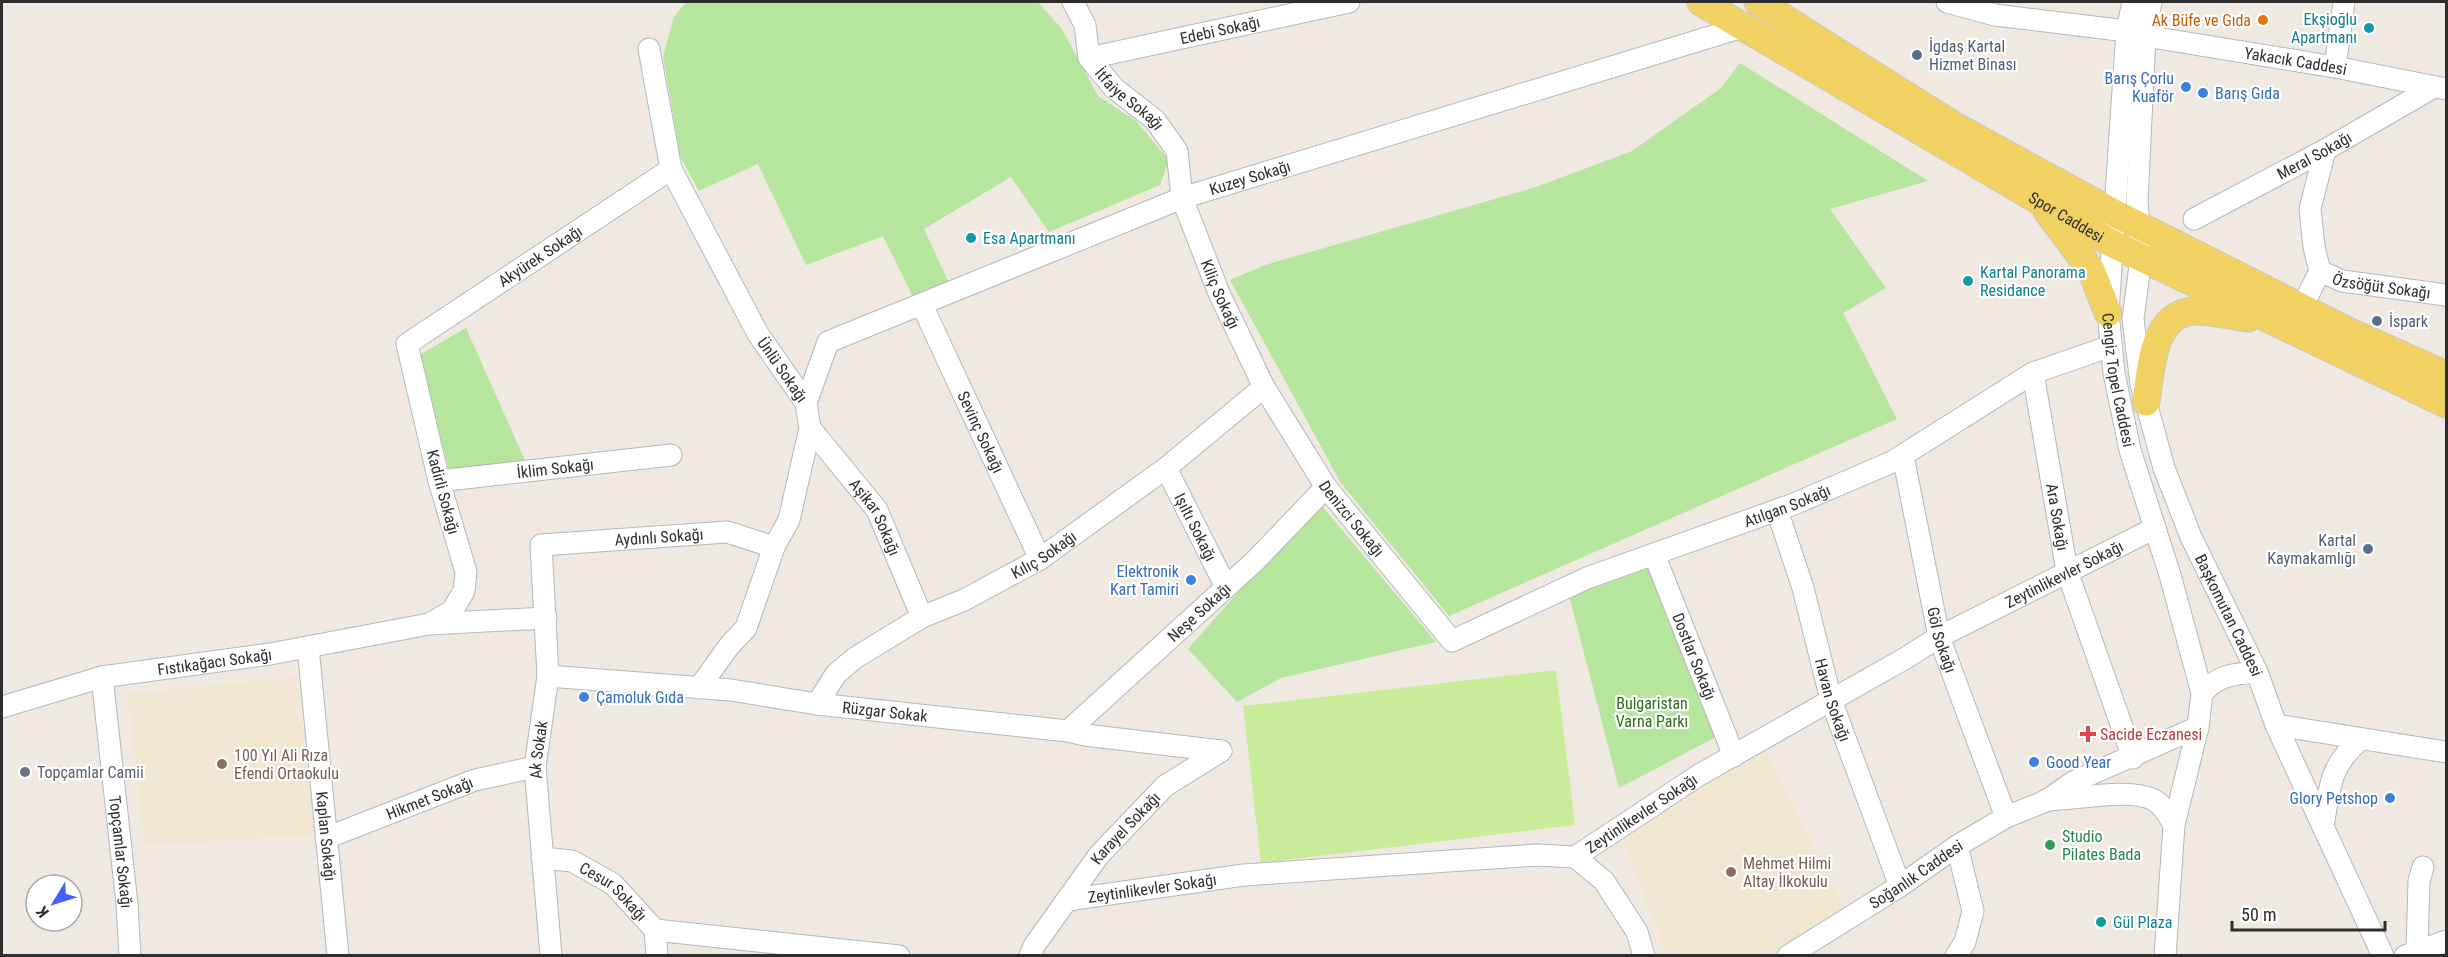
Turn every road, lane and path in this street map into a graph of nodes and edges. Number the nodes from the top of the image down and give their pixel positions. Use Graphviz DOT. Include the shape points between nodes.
graph roads {
  1 [pos="1073,2"];
  2 [pos="1349,2"];
  3 [pos="1701,2"];
  4 [pos="1758,2"];
  5 [pos="1947,2"];
  6 [pos="2133,2"];
  7 [pos="2151,2"];
  8 [pos="2344,2"];
  9 [pos="1306,6"];
  10 [pos="1746,26"];
  11 [pos="2136,34"];
  12 [pos="649,49"];
  13 [pos="1089,58"];
  14 [pos="2335,67"];
  15 [pos="2440,88"];
  16 [pos="2325,150"];
  17 [pos="671,169"];
  18 [pos="1182,198"];
  19 [pos="2041,203"];
  20 [pos="2126,219"];
  21 [pos="2194,219"];
  22 [pos="2111,243"];
  23 [pos="2140,258"];
  24 [pos="2320,271"];
  25 [pos="2446,295"];
  26 [pos="922,305"];
  27 [pos="2302,307"];
  28 [pos="2108,313"];
  29 [pos="2275,321"];
  30 [pos="408,344"];
  31 [pos="2111,346"];
  32 [pos="2033,373"];
  33 [pos="2446,375"];
  34 [pos="1264,387"];
  35 [pos="2146,402"];
  36 [pos="806,403"];
  37 [pos="2446,404"];
  38 [pos="810,428"];
  39 [pos="671,455"];
  40 [pos="1903,456"];
  41 [pos="1166,468"];
  42 [pos="439,481"];
  43 [pos="1326,487"];
  44 [pos="1777,510"];
  45 [pos="2155,528"];
  46 [pos="541,545"];
  47 [pos="774,547"];
  48 [pos="1654,554"];
  49 [pos="1040,559"];
  50 [pos="2067,571"];
  51 [pos="1226,587"];
  52 [pos="922,617"];
  53 [pos="546,618"];
  54 [pos="429,624"];
  55 [pos="1939,637"];
  56 [pos="1452,641"];
  57 [pos="308,647"];
  58 [pos="2257,672"];
  59 [pos="548,676"];
  60 [pos="102,677"];
  61 [pos="699,688"];
  62 [pos="2202,693"];
  63 [pos="1830,700"];
  64 [pos="817,704"];
  65 [pos="2,707"];
  66 [pos="2276,725"];
  67 [pos="2198,727"];
  68 [pos="1068,731"];
  69 [pos="2361,739"];
  70 [pos="1221,751"];
  71 [pos="2446,752"];
  72 [pos="1734,756"];
  73 [pos="2133,758"];
  74 [pos="535,767"];
  75 [pos="2046,801"];
  76 [pos="2006,817"];
  77 [pos="2174,825"];
  78 [pos="2323,826"];
  79 [pos="326,838"];
  80 [pos="1957,846"];
  81 [pos="1575,857"];
  82 [pos="542,858"];
  83 [pos="2423,867"];
  84 [pos="1900,886"];
  85 [pos="1067,900"];
  86 [pos="655,930"];
  87 [pos="2446,941"];
  88 [pos="2411,953"];
  89 [pos="2161,954"];
  90 [pos="130,956"];
  91 [pos="338,956"];
  92 [pos="550,956"];
  93 [pos="657,956"];
  94 [pos="899,956"];
  95 [pos="1030,956"];
  96 [pos="1644,956"];
  97 [pos="1788,956"];
  98 [pos="1956,956"];
  99 [pos="2383,956"];
  1 -- 13 [label="street, İtfaiye Sokağı" via="1085,25"];
  2 -- 9 [label="street, Edebi Sokağı"];
  3 -- 10 [label="main road, Spor Caddesi"];
  4 -- 20 [label="main road, Spor Caddesi" via="1953,125"];
  5 -- 11 [label="street, Yakacık Caddesi" via="1995,15"];
  6 -- 11 [label="street"];
  7 -- 11 [label="street"];
  8 -- 14 [label="street"];
  9 -- 13 [label="street, Edebi Sokağı"];
  10 -- 18 [label="street, Kuzey Sokağı"];
  10 -- 19 [label="main road, Spor Caddesi"];
  11 -- 14 [label="street, Yakacık Caddesi"];
  11 -- 20 [label="street, Cengiz Topel Caddesi"];
  12 -- 17 [label="street, Ünlü Sokağı"];
  13 -- 18 [label="street, İtfaiye Sokağı" via="1114,88 1155,120 1177,151"];
  14 -- 15 [label="street, Yakacık Caddesi"];
  15 -- 16 [label="street, Meral Sokağı"];
  16 -- 21 [label="street, Meral Sokağı"];
  16 -- 24 [label="street" via="2310,209"];
  17 -- 30 [label="street, Akyürek Sokağı"];
  17 -- 36 [label="street, Ünlü Sokağı" via="758,334"];
  18 -- 26 [label="street, Kuzey Sokağı"];
  18 -- 34 [label="street, Kiliç Sokağı"];
  19 -- 22 [label="main road, Spor Caddesi"];
  19 -- 28 [label="main road" via="2091,270"];
  20 -- 22 [label="street, Cengiz Topel Caddesi"];
  20 -- 23 [label="street, Cengiz Topel Caddesi"];
  20 -- 27 [label="main road, Spor Caddesi"];
  22 -- 23 [label="main road, Spor Caddesi"];
  22 -- 28 [label="street, Cengiz Topel Caddesi"];
  23 -- 29 [label="main road, Spor Caddesi"];
  23 -- 35 [label="street, Başkomutan Caddesi" via="2133,319"];
  24 -- 25 [label="street, Özsöğüt Sokağı" via="2342,281"];
  24 -- 27 [label="street"];
  26 -- 36 [label="street, Kuzey Sokağı" via="828,342"];
  26 -- 49 [label="street, Sevinç Sokağı"];
  27 -- 33 [label="main road, Spor Caddesi"];
  28 -- 31 [label="street, Cengiz Topel Caddesi"];
  29 -- 35 [label="main road" via="2184,313 2160,335"];
  29 -- 37 [label="main road, Spor Caddesi"];
  30 -- 42 [label="street, Kadirli Sokağı"];
  31 -- 32 [label="street, Atılgan Sokağı"];
  31 -- 45 [label="street, Cengiz Topel Caddesi" via="2130,450"];
  32 -- 40 [label="street, Atılgan Sokağı"];
  32 -- 50 [label="street, Ara Sokağı"];
  34 -- 41 [label="street, Kılıç Sokağı"];
  34 -- 43 [label="street, Denizci Sokağı"];
  35 -- 58 [label="street, Başkomutan Caddesi" via="2164,468 2191,537"];
  36 -- 38 [label="street, Ünlü Sokağı"];
  38 -- 47 [label="street, Ünlü Sokağı" via="789,520"];
  38 -- 52 [label="street, Aşikar Sokağı" via="878,510"];
  39 -- 42 [label="street, İklim Sokağı"];
  40 -- 44 [label="street, Atılgan Sokağı"];
  40 -- 55 [label="street, Göl Sokağı"];
  41 -- 49 [label="street, Kılıç Sokağı"];
  41 -- 51 [label="street, Işıltı Sokağı"];
  42 -- 54 [label="street, Kadirli Sokağı" via="466,572 464,591 452,611"];
  43 -- 51 [label="street, Neşe Sokağı"];
  43 -- 56 [label="street, Denizci Sokağı"];
  44 -- 48 [label="street, Atılgan Sokağı"];
  44 -- 63 [label="street, Havan Sokağı" via="1803,588"];
  45 -- 50 [label="street, Zeytinlikevler Sokağı"];
  45 -- 62 [label="street, Cengiz Topel Caddesi"];
  46 -- 47 [label="street, Aydınlı Sokağı" via="727,532"];
  46 -- 53 [label="street, Ak Sokak"];
  47 -- 61 [label="street, Ünlü Sokağı" via="746,628"];
  48 -- 56 [label="street, Atılgan Sokağı" via="1587,578"];
  48 -- 72 [label="street, Dostlar Sokağı"];
  49 -- 52 [label="street, Kılıç Sokağı" via="964,600"];
  50 -- 55 [label="street, Zeytinlikevler Sokağı"];
  50 -- 73 [label="street, Ara Sokağı"];
  51 -- 68 [label="street, Neşe Sokağı"];
  52 -- 64 [label="street, Kılıç Sokağı" via="849,663 836,674"];
  53 -- 54 [label="street"];
  53 -- 59 [label="street, Ak Sokak"];
  54 -- 57 [label="street, Fıstıkağacı Sokağı"];
  55 -- 63 [label="street, Zeytinlikevler Sokağı"];
  55 -- 76 [label="street, Göl Sokağı"];
  57 -- 60 [label="street, Fıstıkağacı Sokağı"];
  57 -- 79 [label="street, Kaplan Sokağı"];
  58 -- 62 [label="street" via="2226,676 2212,682"];
  58 -- 66 [label="street, Başkomutan Caddesi"];
  59 -- 61 [label="street, Rüzgar Sokak"];
  59 -- 74 [label="street, Ak Sokak"];
  60 -- 65 [label="street, Fıstıkağacı Sokağı"];
  60 -- 90 [label="street, Topçamlar Sokağı"];
  61 -- 64 [label="street, Rüzgar Sokak"];
  62 -- 67 [label="street, Cengiz Topel Caddesi"];
  63 -- 72 [label="street, Zeytinlikevler Sokağı"];
  63 -- 84 [label="street, Havan Sokağı"];
  64 -- 68 [label="street, Rüzgar Sokak"];
  66 -- 69 [label="street"];
  66 -- 78 [label="street, Başkomutan Caddesi"];
  67 -- 73 [label="street, Soğanlık Caddesi"];
  67 -- 77 [label="street, Cengiz Topel Caddesi"];
  68 -- 70 [label="street, Rüzgar Sokak"];
  69 -- 71 [label="street"];
  69 -- 78 [label="street" via="2346,752 2333,772"];
  70 -- 85 [label="street, Karayel Sokağı" via="1165,786 1099,855"];
  72 -- 81 [label="street, Zeytinlikevler Sokağı"];
  73 -- 75 [label="street, Soğanlık Caddesi" via="2073,782"];
  74 -- 79 [label="street, Hikmet Sokağı" via="475,780"];
  74 -- 82 [label="street, Ak Sokak"];
  75 -- 76 [label="street, Soğanlık Caddesi"];
  75 -- 77 [label="street, Soğanlık Caddesi" via="2111,794 2153,800"];
  76 -- 80 [label="street, Soğanlık Caddesi"];
  77 -- 89 [label="street, Cengiz Topel Caddesi"];
  78 -- 99 [label="street, Başkomutan Caddesi"];
  79 -- 91 [label="street, Kaplan Sokağı"];
  80 -- 84 [label="street, Soğanlık Caddesi"];
  80 -- 98 [label="street" via="1973,911 1965,942"];
  81 -- 85 [label="street, Zeytinlikevler Sokağı" via="1537,855 1244,875"];
  81 -- 96 [label="street" via="1604,881 1637,932"];
  82 -- 86 [label="street, Cesur Sokağı" via="572,861 614,884"];
  82 -- 92 [label="street, Ak Sokak"];
  83 -- 88 [label="street"];
  84 -- 97 [label="street, Soğanlık Caddesi"];
  85 -- 95 [label="street, Karayel Sokağı"];
  86 -- 93 [label="street, Cesur Sokağı"];
  86 -- 94 [label="street"];
  87 -- 88 [label="street"];
}
